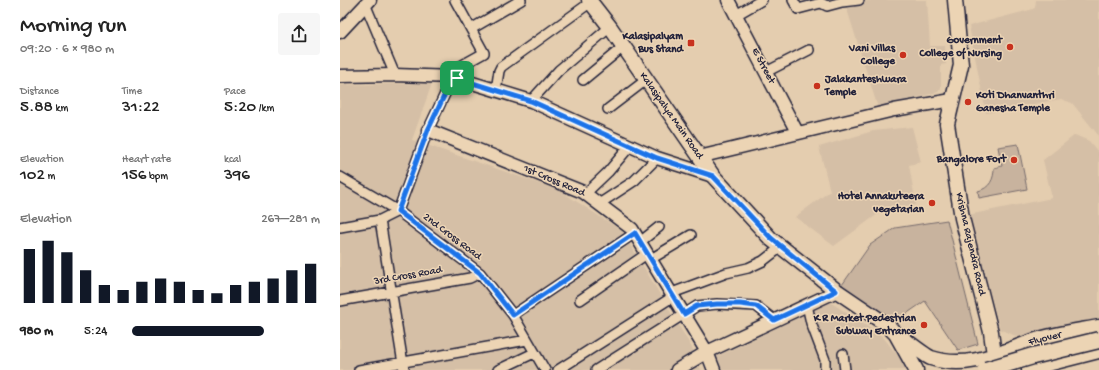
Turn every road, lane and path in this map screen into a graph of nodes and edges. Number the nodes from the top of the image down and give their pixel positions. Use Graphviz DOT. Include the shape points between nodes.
graph roads {
  1 [pos="455,0"];
  2 [pos="501,0"];
  3 [pos="521,0"];
  4 [pos="728,0"];
  5 [pos="762,0"];
  6 [pos="793,0"];
  7 [pos="955,0"];
  8 [pos="590,1"];
  9 [pos="855,1"];
  10 [pos="368,3"];
  11 [pos="507,8"];
  12 [pos="736,15"];
  13 [pos="610,27"];
  14 [pos="471,29"];
  15 [pos="340,32"];
  16 [pos="623,47"];
  17 [pos="809,50"];
  18 [pos="766,72"];
  19 [pos="395,75"];
  20 [pos="340,76"];
  21 [pos="455,78"];
  22 [pos="583,80"];
  23 [pos="646,80"];
  24 [pos="496,90"];
  25 [pos="952,100"];
  26 [pos="531,101"];
  27 [pos="608,109"];
  28 [pos="428,130"];
  29 [pos="797,132"];
  30 [pos="630,146"];
  31 [pos="699,157"];
  32 [pos="657,158"];
  33 [pos="713,176"];
  34 [pos="340,177"];
  35 [pos="585,194"];
  36 [pos="599,204"];
  37 [pos="398,211"];
  38 [pos="380,220"];
  39 [pos="340,227"];
  40 [pos="659,227"];
  41 [pos="691,235"];
  42 [pos="638,238"];
  43 [pos="781,247"];
  44 [pos="649,256"];
  45 [pos="480,273"];
  46 [pos="391,291"];
  47 [pos="836,291"];
  48 [pos="673,295"];
  49 [pos="580,300"];
  50 [pos="340,301"];
  51 [pos="807,305"];
  52 [pos="684,314"];
  53 [pos="513,315"];
  54 [pos="774,320"];
  55 [pos="1099,327"];
  56 [pos="1099,333"];
  57 [pos="896,334"];
  58 [pos="526,340"];
  59 [pos="1099,340"];
  60 [pos="707,352"];
  61 [pos="1099,352"];
  62 [pos="534,353"];
  63 [pos="843,354"];
  64 [pos="992,364"];
  65 [pos="403,366"];
  66 [pos="359,370"];
  67 [pos="498,370"];
  68 [pos="545,370"];
  69 [pos="558,370"];
  70 [pos="596,370"];
  71 [pos="677,370"];
  72 [pos="714,370"];
  73 [pos="825,370"];
  74 [pos="845,370"];
  75 [pos="916,370"];
  76 [pos="972,370"];
  77 [pos="1028,370"];
  1 -- 14 [label="street"];
  2 -- 11 [label="street"];
  3 -- 11 [label="street"];
  4 -- 12 [label="street, E Street"];
  5 -- 12 [label="street"];
  6 -- 9 [label="street" via="798,9 821,3 827,6"];
  7 -- 25 [label="main road, Krishna Rajendra Road" via="961,65"];
  8 -- 13 [label="main road, Kalasipalya Main Road"];
  8 -- 24 [label="street" via="501,67"];
  10 -- 15 [label="street"];
  10 -- 19 [label="street"];
  11 -- 14 [label="street"];
  12 -- 18 [label="street, E Street"];
  13 -- 16 [label="main road, Kalasipalya Main Road"];
  13 -- 26 [label="street" via="559,70"];
  14 -- 21 [label="street" via="484,53 457,68"];
  16 -- 22 [label="street"];
  16 -- 23 [label="main road, Kalasipalya Main Road"];
  17 -- 18 [label="street"];
  18 -- 29 [label="street, E Street"];
  19 -- 20 [label="street"];
  19 -- 21 [label="street"];
  21 -- 24 [label="street"];
  21 -- 28 [label="street"];
  23 -- 27 [label="street"];
  23 -- 31 [label="main road, Kalasipalya Main Road"];
  24 -- 26 [label="street"];
  25 -- 29 [label="street"];
  25 -- 64 [label="main road, Krishna Rajendra Road" via="947,124 962,218 991,332"];
  26 -- 30 [label="street"];
  28 -- 35 [label="street, 1st Cross Road"];
  28 -- 37 [label="street"];
  29 -- 31 [label="street"];
  30 -- 32 [label="street"];
  30 -- 35 [label="street"];
  31 -- 33 [label="main road, Kalasipalya Main Road"];
  32 -- 33 [label="street"];
  32 -- 36 [label="street" via="634,181"];
  33 -- 43 [label="main road, Kalasipalya Main Road"];
  34 -- 37 [label="street, 2nd Cross Road"];
  35 -- 36 [label="street, 1st Cross Road"];
  36 -- 42 [label="street, 1st Cross Road" via="632,229"];
  37 -- 38 [label="street"];
  37 -- 45 [label="street, 2nd Cross Road"];
  38 -- 39 [label="street"];
  38 -- 46 [label="street"];
  40 -- 42 [label="street"];
  41 -- 44 [label="street"];
  42 -- 44 [label="street, 1st Cross Road"];
  42 -- 53 [label="street"];
  43 -- 47 [label="main road, Kalasipalya Main Road"];
  43 -- 48 [label="street" via="763,261 748,268 726,273"];
  44 -- 48 [label="street, 1st Cross Road"];
  44 -- 49 [label="street"];
  45 -- 46 [label="street, 3rd Cross Road" via="470,278"];
  45 -- 53 [label="street, 2nd Cross Road"];
  46 -- 50 [label="street, 3rd Cross Road"];
  46 -- 65 [label="street"];
  47 -- 51 [label="street"];
  47 -- 57 [label="main road, Kalasipalya Main Road" via="887,325"];
  48 -- 52 [label="street, 1st Cross Road"];
  48 -- 69 [label="street"];
  51 -- 54 [label="street"];
  51 -- 73 [label="street" via="825,360"];
  52 -- 54 [label="street" via="697,306 740,304 756,306"];
  52 -- 60 [label="street, 1st Cross Road"];
  52 -- 70 [label="street"];
  53 -- 58 [label="street, 2nd Cross Road"];
  54 -- 60 [label="street"];
  55 -- 64 [label="main road, Flyover" via="1044,338"];
  56 -- 64 [label="street" via="1034,348"];
  57 -- 64 [label="main road" via="929,357 948,362 978,361"];
  57 -- 75 [label="main road, Kalasipalya Main Road"];
  58 -- 62 [label="street, 2nd Cross Road"];
  58 -- 65 [label="street"];
  59 -- 64 [label="highway, bridge"];
  60 -- 71 [label="street"];
  60 -- 72 [label="street, 1st Cross Road"];
  61 -- 77 [label="street"];
  62 -- 67 [label="street"];
  62 -- 68 [label="street, 2nd Cross Road"];
  63 -- 74 [label="street"];
  64 -- 76 [label="main road"];
  65 -- 66 [label="street"];
}
